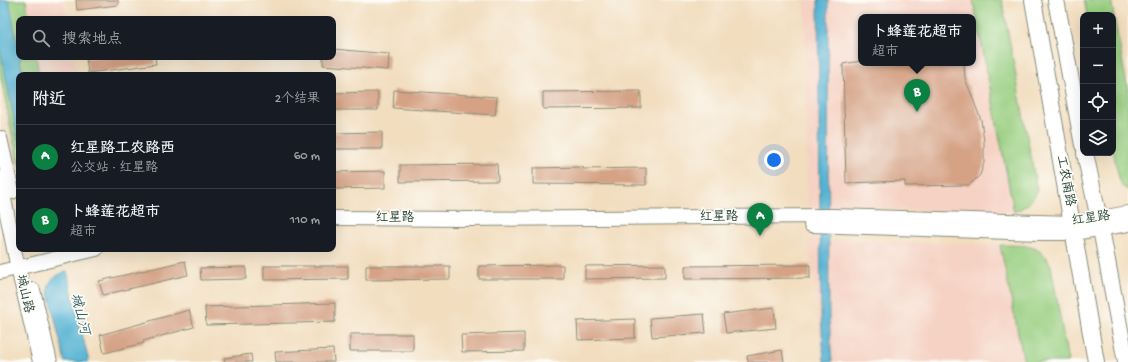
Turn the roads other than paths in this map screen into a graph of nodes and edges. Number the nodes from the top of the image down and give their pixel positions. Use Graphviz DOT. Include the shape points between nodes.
graph roads {
  1 [pos="1033,0"];
  2 [pos="1056,0"];
  3 [pos="1080,129"];
  4 [pos="0,138"];
  5 [pos="1086,156"];
  6 [pos="0,179"];
  7 [pos="16,212"];
  8 [pos="1128,213"];
  9 [pos="336,218"];
  10 [pos="810,221"];
  11 [pos="1099,223"];
  12 [pos="1128,224"];
  13 [pos="336,227"];
  14 [pos="1073,228"];
  15 [pos="16,238"];
  16 [pos="47,252"];
  17 [pos="76,252"];
  18 [pos="22,260"];
  19 [pos="0,263"];
  20 [pos="0,272"];
  21 [pos="40,362"];
  22 [pos="50,362"];
  23 [pos="1096,362"];
  24 [pos="1126,362"];
  1 -- 14 [label="main road, 工农南路"];
  2 -- 3 [label="main road, 工农南路"];
  4 -- 7 [label="main road"];
  5 -- 11 [label="main road, 工农南路"];
  6 -- 15 [label="main road, 城山路"];
  8 -- 11 [label="main road, 红星路"];
  9 -- 10 [label="main road, 红星路"];
  10 -- 13 [label="main road, 红星路" via="467,228"];
  10 -- 14 [label="main road, 红星路"];
  11 -- 12 [label="main road, 红星路"];
  11 -- 14 [label="main road, 红星路"];
  11 -- 24 [label="main road, 工农南路"];
  14 -- 23 [label="main road, 工农南路"];
  16 -- 18 [label="main road"];
  17 -- 18 [label="main road"];
  18 -- 19 [label="main road"];
  18 -- 20 [label="main road"];
  18 -- 21 [label="main road, 城山路"];
  18 -- 22 [label="main road, 城山路"];
}
